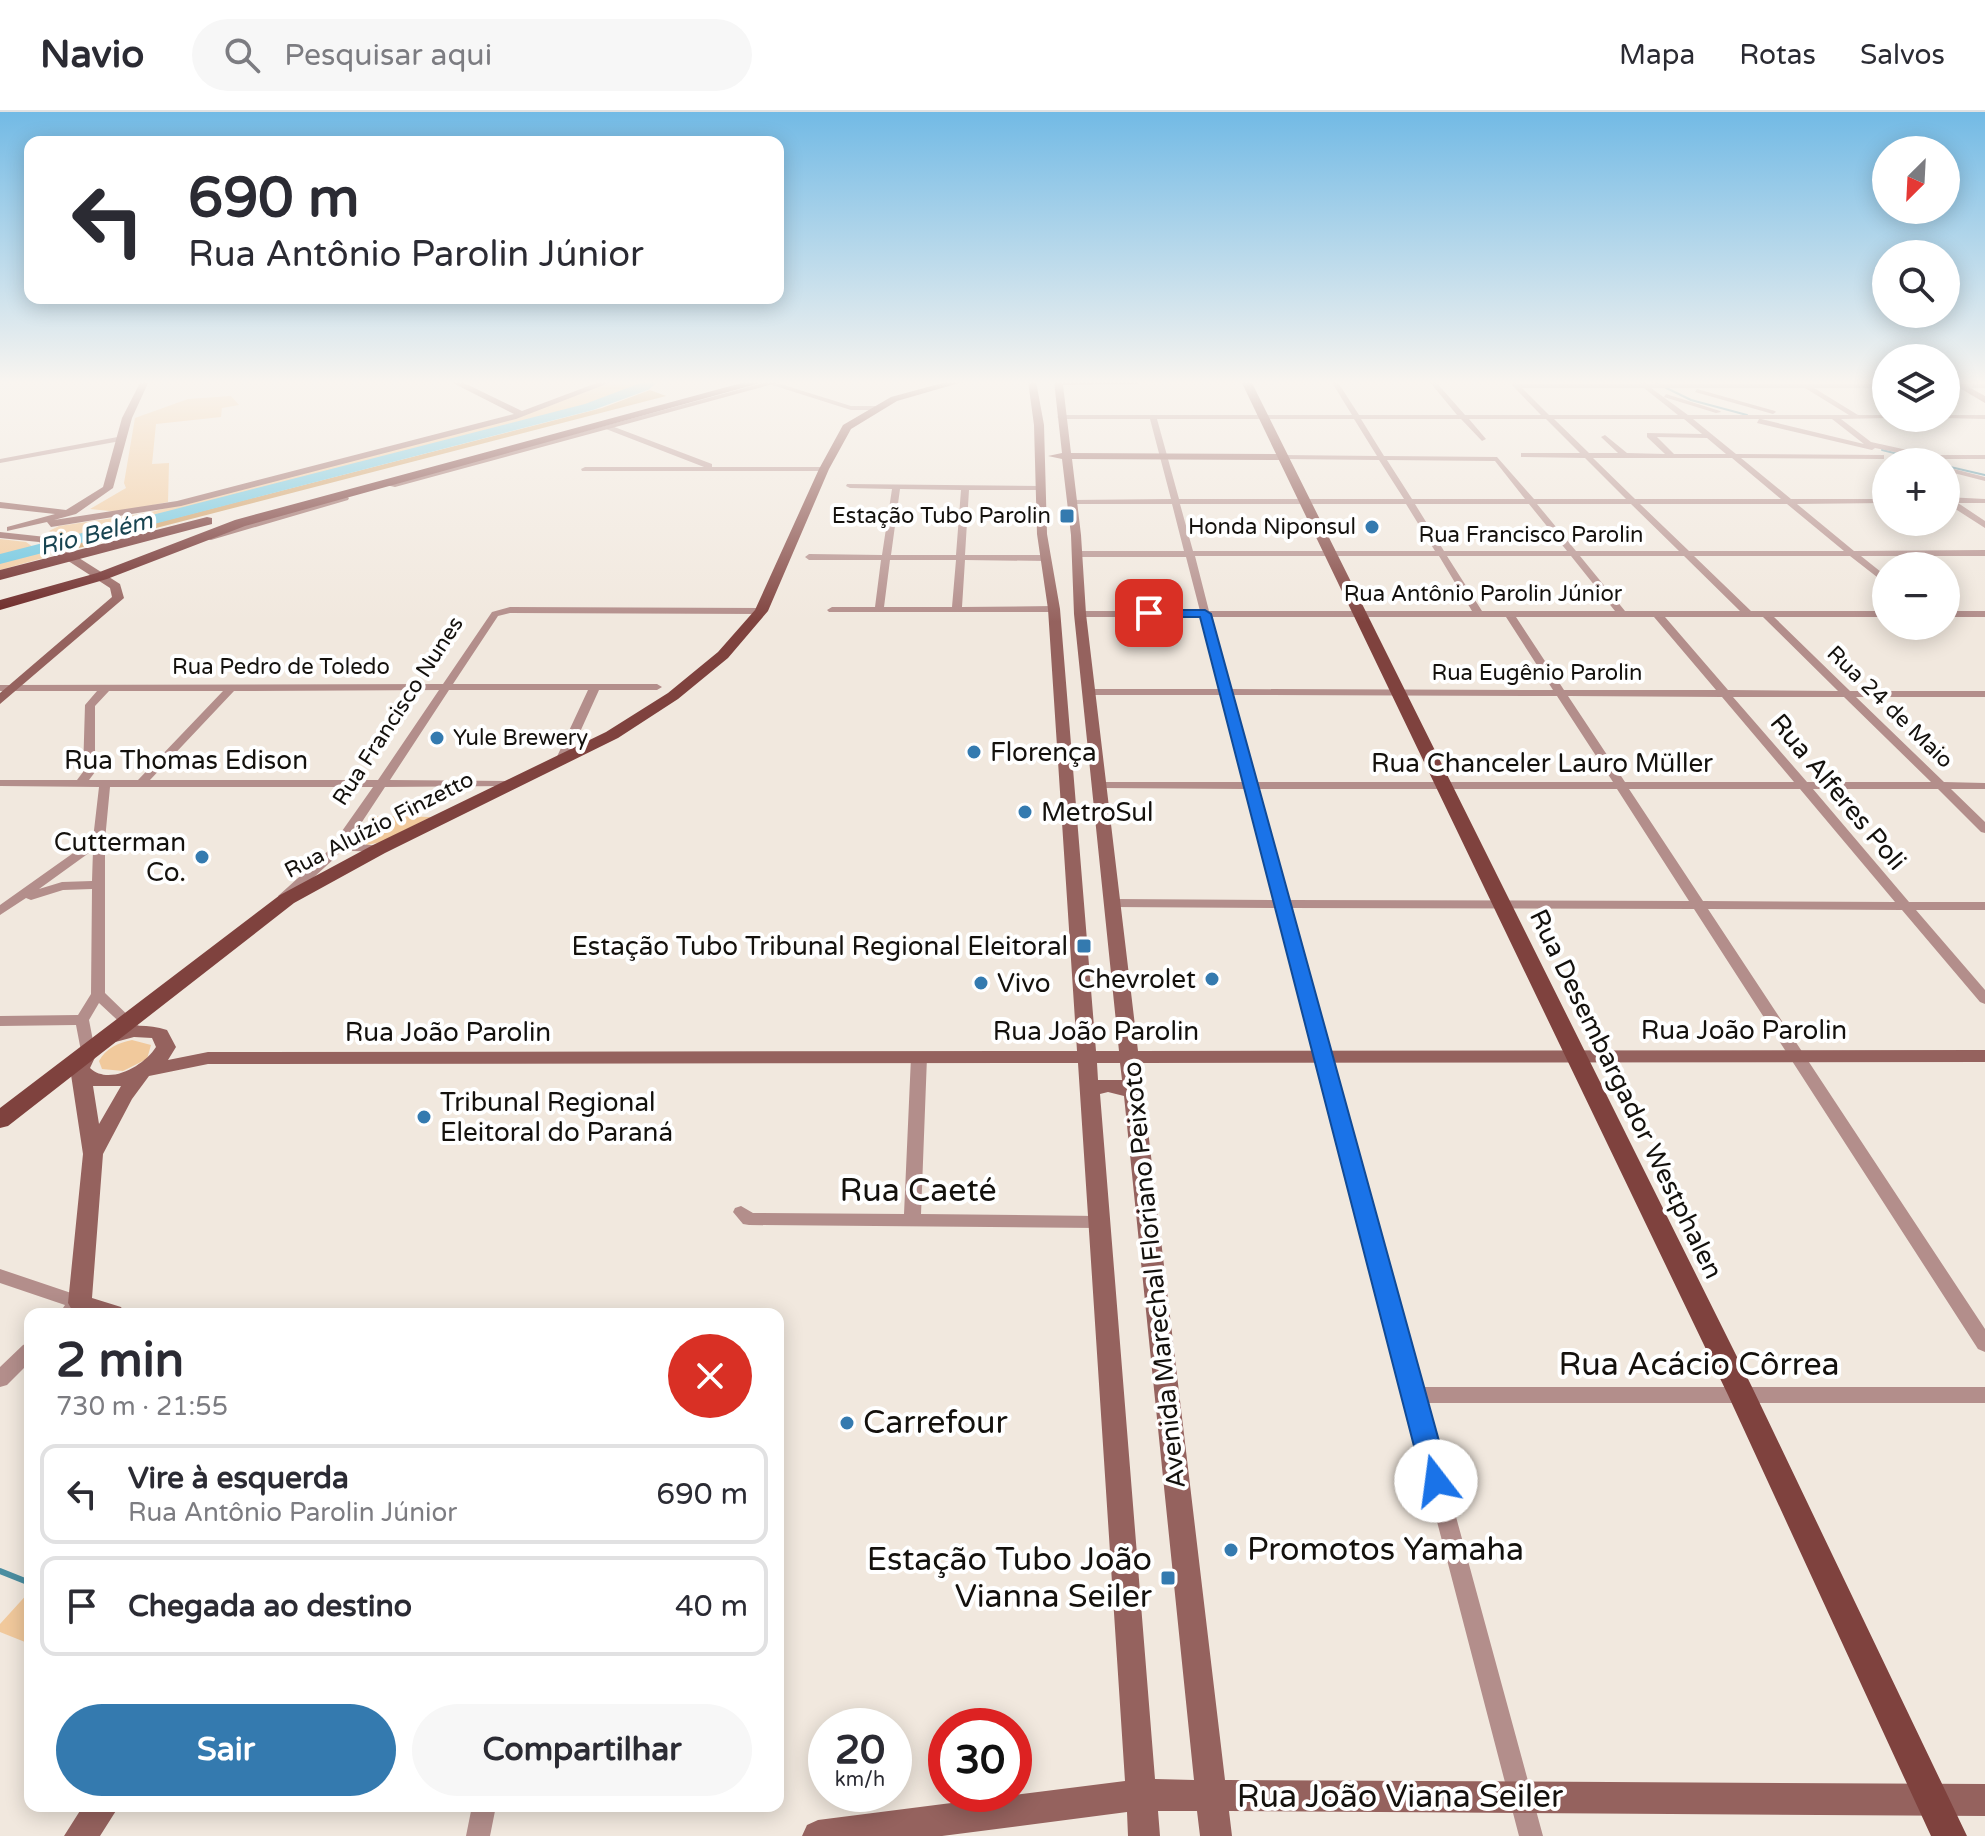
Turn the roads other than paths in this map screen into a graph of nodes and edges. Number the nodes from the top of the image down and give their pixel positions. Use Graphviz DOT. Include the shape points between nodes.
graph roads {
  1 [pos="117,461"];
  2 [pos="334,461"];
  3 [pos="426,461"];
  4 [pos="472,461"];
  5 [pos="484,461"];
  6 [pos="697,461"];
  7 [pos="828,461"];
  8 [pos="1040,461"];
  9 [pos="1066,461"];
  10 [pos="1164,461"];
  11 [pos="1285,461"];
  12 [pos="1385,461"];
  13 [pos="1497,461"];
  14 [pos="1594,461"];
  15 [pos="1741,461"];
  16 [pos="585,469"];
  17 [pos="716,469"];
  18 [pos="824,469"];
  19 [pos="1960,473"];
  20 [pos="1985,479"];
  21 [pos="850,486"];
  22 [pos="896,487"];
  23 [pos="965,487"];
  24 [pos="1039,488"];
  25 [pos="1960,500"];
  26 [pos="1634,501"];
  27 [pos="1789,501"];
  28 [pos="1872,501"];
  29 [pos="1985,501"];
  30 [pos="1072,502"];
  31 [pos="1175,502"];
  32 [pos="1305,502"];
  33 [pos="1410,502"];
  34 [pos="1532,502"];
  35 [pos="0,505"];
  36 [pos="1960,509"];
  37 [pos="72,512"];
  38 [pos="122,515"];
  39 [pos="51,524"];
  40 [pos="1985,525"];
  41 [pos="0,533"];
  42 [pos="42,539"];
  43 [pos="173,547"];
  44 [pos="1573,553"];
  45 [pos="1687,553"];
  46 [pos="1852,553"];
  47 [pos="1985,553"];
  48 [pos="1077,554"];
  49 [pos="1189,554"];
  50 [pos="1330,554"];
  51 [pos="1442,554"];
  52 [pos="66,555"];
  53 [pos="809,557"];
  54 [pos="884,557"];
  55 [pos="961,557"];
  56 [pos="1047,558"];
  57 [pos="1872,569"];
  58 [pos="0,575"];
  59 [pos="102,576"];
  60 [pos="0,605"];
  61 [pos="879,609"];
  62 [pos="957,609"];
  63 [pos="1054,609"];
  64 [pos="832,610"];
  65 [pos="761,611"];
  66 [pos="1080,614"];
  67 [pos="1205,614"];
  68 [pos="1359,614"];
  69 [pos="1479,614"];
  70 [pos="1509,614"];
  71 [pos="1622,614"];
  72 [pos="1657,614"];
  73 [pos="1748,614"];
  74 [pos="1766,614"];
  75 [pos="1872,614"];
  76 [pos="1960,614"];
  77 [pos="1968,614"];
  78 [pos="1985,614"];
  79 [pos="1985,627"];
  80 [pos="446,687"];
  81 [pos="595,687"];
  82 [pos="657,687"];
  83 [pos="7,688"];
  84 [pos="106,688"];
  85 [pos="231,688"];
  86 [pos="1089,692"];
  87 [pos="1226,693"];
  88 [pos="1398,693"];
  89 [pos="1561,693"];
  90 [pos="1725,693"];
  91 [pos="1848,693"];
  92 [pos="1985,694"];
  93 [pos="0,700"];
  94 [pos="560,763"];
  95 [pos="142,782"];
  96 [pos="384,782"];
  97 [pos="0,783"];
  98 [pos="80,783"];
  99 [pos="105,783"];
  100 [pos="517,784"];
  101 [pos="1100,785"];
  102 [pos="1251,785"];
  103 [pos="1444,785"];
  104 [pos="1621,786"];
  105 [pos="1804,786"];
  106 [pos="1942,786"];
  107 [pos="1985,786"];
  108 [pos="1985,829"];
  109 [pos="348,834"];
  110 [pos="99,840"];
  111 [pos="379,849"];
  112 [pos="98,885"];
  113 [pos="1113,903"];
  114 [pos="1283,904"];
  115 [pos="1502,905"];
  116 [pos="1699,905"];
  117 [pos="1906,906"];
  118 [pos="1985,906"];
  119 [pos="1,910"];
  120 [pos="261,917"];
  121 [pos="98,994"];
  122 [pos="1985,999"];
  123 [pos="82,1020"];
  124 [pos="0,1021"];
  125 [pos="132,1026"];
  126 [pos="93,1047"];
  127 [pos="166,1047"];
  128 [pos="1576,1056"];
  129 [pos="1797,1056"];
  130 [pos="1985,1056"];
  131 [pos="919,1057"];
  132 [pos="1085,1057"];
  133 [pos="1130,1057"];
  134 [pos="1323,1057"];
  135 [pos="208,1058"];
  136 [pos="143,1071"];
  137 [pos="83,1075"];
  138 [pos="1134,1094"];
  139 [pos="1088,1095"];
  140 [pos="0,1120"];
  141 [pos="93,1154"];
  142 [pos="741,1212"];
  143 [pos="912,1220"];
  144 [pos="1098,1222"];
  145 [pos="0,1276"];
  146 [pos="74,1308"];
  147 [pos="1985,1344"];
  148 [pos="24,1356"];
  149 [pos="0,1379"];
  150 [pos="1413,1395"];
  151 [pos="1742,1395"];
  152 [pos="1985,1395"];
  153 [pos="1141,1795"];
  154 [pos="1211,1796"];
  155 [pos="1521,1797"];
  156 [pos="1932,1800"];
  157 [pos="1985,1800"];
  158 [pos="98,1812"];
  159 [pos="483,1812"];
  160 [pos="484,1812"];
  161 [pos="80,1836"];
  162 [pos="478,1836"];
  163 [pos="486,1836"];
  164 [pos="818,1836"];
  165 [pos="1144,1836"];
  166 [pos="1216,1836"];
  167 [pos="1531,1836"];
  168 [pos="1949,1836"];
  1 -- 37 [label="street" via="111,484"];
  2 -- 38 [label="street"];
  3 -- 52 [label="highway"];
  4 -- 43 [label="highway" via="252,520"];
  5 -- 43 [label="street"];
  6 -- 17 [label="street"];
  7 -- 18 [label="main road, Rua Aluízio Finzetto"];
  8 -- 24 [label="street, Avenida Marechal Floriano Peixoto"];
  9 -- 30 [label="street, Avenida Marechal Floriano Peixoto"];
  10 -- 31 [label="street"];
  11 -- 32 [label="main road, Rua Desembargador Westphalen"];
  12 -- 33 [label="street"];
  13 -- 34 [label="street"];
  14 -- 26 [label="street"];
  15 -- 27 [label="street"];
  16 -- 17 [label="street"];
  17 -- 18 [label="street"];
  18 -- 65 [label="main road, Rua Aluízio Finzetto"];
  19 -- 20 [label="street"];
  21 -- 22 [label="street"];
  22 -- 23 [label="street"];
  22 -- 54 [label="street"];
  23 -- 24 [label="street"];
  23 -- 55 [label="street"];
  24 -- 56 [label="street, Avenida Marechal Floriano Peixoto"];
  25 -- 29 [label="street"];
  26 -- 27 [label="street"];
  26 -- 34 [label="street"];
  26 -- 45 [label="street"];
  27 -- 28 [label="street"];
  27 -- 46 [label="street"];
  30 -- 31 [label="street"];
  30 -- 48 [label="street, Avenida Marechal Floriano Peixoto"];
  31 -- 32 [label="street"];
  31 -- 49 [label="street"];
  32 -- 33 [label="street"];
  32 -- 50 [label="main road, Rua Desembargador Westphalen"];
  33 -- 34 [label="street"];
  33 -- 51 [label="street"];
  34 -- 44 [label="street"];
  35 -- 37 [label="street"];
  36 -- 40 [label="street"];
  37 -- 38 [label="street"];
  37 -- 39 [label="street"];
  37 -- 41 [label="street"];
  38 -- 39 [label="street"];
  39 -- 42 [label="street" via="42,531"];
  41 -- 42 [label="street"];
  42 -- 52 [label="street"];
  43 -- 59 [label="highway"];
  44 -- 45 [label="street, Rua Francisco Parolin"];
  44 -- 51 [label="street, Rua Francisco Parolin"];
  44 -- 71 [label="street"];
  45 -- 46 [label="street, Rua Francisco Parolin"];
  45 -- 73 [label="street"];
  46 -- 47 [label="street, Rua Francisco Parolin"];
  46 -- 57 [label="street"];
  48 -- 49 [label="street, Rua Francisco Parolin"];
  48 -- 66 [label="street, Avenida Marechal Floriano Peixoto"];
  49 -- 50 [label="street, Rua Francisco Parolin"];
  49 -- 67 [label="street"];
  50 -- 51 [label="street, Rua Francisco Parolin"];
  50 -- 68 [label="main road, Rua Desembargador Westphalen"];
  51 -- 69 [label="street"];
  52 -- 58 [label="highway"];
  52 -- 59 [label="street"];
  53 -- 54 [label="street"];
  54 -- 55 [label="street"];
  54 -- 61 [label="street"];
  55 -- 56 [label="street"];
  55 -- 62 [label="street"];
  56 -- 63 [label="street, Avenida Marechal Floriano Peixoto"];
  59 -- 60 [label="highway"];
  59 -- 83 [label="street" via="116,586 118,598"];
  61 -- 62 [label="street"];
  61 -- 64 [label="street"];
  62 -- 63 [label="street"];
  63 -- 132 [label="street, Avenida Marechal Floriano Peixoto"];
  65 -- 80 [label="street, Rua Francisco Nunes" via="510,610 491,617"];
  65 -- 94 [label="main road, Rua Aluízio Finzetto" via="723,655 673,696"];
  66 -- 67 [label="street, Rua Antônio Parolin Júnior"];
  66 -- 86 [label="street, Avenida Marechal Floriano Peixoto"];
  67 -- 68 [label="street, Rua Antônio Parolin Júnior"];
  67 -- 87 [label="street"];
  68 -- 69 [label="street, Rua Antônio Parolin Júnior"];
  68 -- 88 [label="main road, Rua Desembargador Westphalen"];
  69 -- 70 [label="street, Rua Antônio Parolin Júnior"];
  70 -- 71 [label="street, Rua Antônio Parolin Júnior"];
  70 -- 89 [label="street"];
  71 -- 72 [label="street, Rua Antônio Parolin Júnior"];
  72 -- 73 [label="street, Rua Antônio Parolin Júnior"];
  72 -- 90 [label="street, Rua Alferes Poli"];
  73 -- 74 [label="street, Rua Antônio Parolin Júnior"];
  74 -- 75 [label="street, Rua Antônio Parolin Júnior"];
  74 -- 91 [label="street, Rua 24 de Maio"];
  76 -- 77 [label="street"];
  77 -- 78 [label="street"];
  77 -- 79 [label="street"];
  80 -- 81 [label="street, Rua Pedro de Toledo"];
  80 -- 85 [label="street, Rua Pedro de Toledo"];
  80 -- 96 [label="street, Rua Francisco Nunes"];
  81 -- 82 [label="street, Rua Pedro de Toledo"];
  81 -- 94 [label="street"];
  83 -- 84 [label="street, Rua Pedro de Toledo"];
  83 -- 93 [label="street"];
  84 -- 85 [label="street, Rua Pedro de Toledo"];
  84 -- 98 [label="street" via="90,705 89,772"];
  85 -- 95 [label="street"];
  86 -- 87 [label="street, Rua Eugênio Parolin"];
  86 -- 101 [label="street, Avenida Marechal Floriano Peixoto"];
  87 -- 88 [label="street, Rua Eugênio Parolin"];
  87 -- 102 [label="street"];
  88 -- 89 [label="street, Rua Eugênio Parolin"];
  88 -- 103 [label="main road, Rua Desembargador Westphalen"];
  89 -- 90 [label="street, Rua Eugênio Parolin"];
  89 -- 104 [label="street"];
  90 -- 91 [label="street, Rua Eugênio Parolin"];
  90 -- 105 [label="street, Rua Alferes Poli"];
  91 -- 92 [label="street, Rua Eugênio Parolin"];
  91 -- 106 [label="street, Rua 24 de Maio"];
  94 -- 100 [label="main road, Rua Aluízio Finzetto"];
  95 -- 96 [label="street, Rua Thomas Edison"];
  95 -- 99 [label="street, Rua Thomas Edison"];
  96 -- 100 [label="street, Rua Thomas Edison"];
  96 -- 109 [label="street, Rua Francisco Nunes"];
  97 -- 98 [label="street, Rua Thomas Edison"];
  98 -- 99 [label="street, Rua Thomas Edison"];
  99 -- 110 [label="street"];
  100 -- 111 [label="main road, Rua Aluízio Finzetto"];
  101 -- 102 [label="street, Rua Chanceler Lauro Müller"];
  101 -- 113 [label="street, Avenida Marechal Floriano Peixoto"];
  102 -- 103 [label="street, Rua Chanceler Lauro Müller"];
  102 -- 114 [label="street"];
  103 -- 104 [label="street, Rua Chanceler Lauro Müller"];
  103 -- 115 [label="main road, Rua Desembargador Westphalen"];
  104 -- 105 [label="street, Rua Chanceler Lauro Müller"];
  104 -- 116 [label="street"];
  105 -- 106 [label="street, Rua Chanceler Lauro Müller"];
  105 -- 117 [label="street, Rua Alferes Poli"];
  106 -- 107 [label="street, Rua Chanceler Lauro Müller"];
  106 -- 108 [label="street, Rua 24 de Maio"];
  109 -- 111 [label="street, Rua Francisco Nunes" via="353,847"];
  109 -- 120 [label="street, Rua Francisco Nunes" via="311,875"];
  110 -- 112 [label="street"];
  110 -- 119 [label="street"];
  111 -- 120 [label="main road, Rua Aluízio Finzetto"];
  112 -- 119 [label="street" via="46,890"];
  112 -- 121 [label="street"];
  113 -- 114 [label="street"];
  113 -- 133 [label="street, Avenida Marechal Floriano Peixoto"];
  114 -- 115 [label="street"];
  114 -- 134 [label="street"];
  115 -- 116 [label="street"];
  115 -- 128 [label="main road, Rua Desembargador Westphalen"];
  116 -- 117 [label="street"];
  116 -- 129 [label="street"];
  117 -- 118 [label="street"];
  117 -- 122 [label="street, Rua Alferes Poli"];
  120 -- 125 [label="main road, Rua Francisco Nunes"];
  121 -- 123 [label="street"];
  121 -- 125 [label="street"];
  123 -- 124 [label="street"];
  123 -- 126 [label="street"];
  125 -- 126 [label="main road, Rua Francisco Nunes"];
  125 -- 127 [label="street, Rua João Parolin" via="160,1034"];
  126 -- 137 [label="street" via="82,1059"];
  126 -- 140 [label="main road, Rua Francisco Nunes"];
  127 -- 135 [label="street, Rua João Parolin"];
  127 -- 136 [label="street"];
  128 -- 129 [label="street, Rua João Parolin"];
  128 -- 134 [label="street, Rua João Parolin"];
  128 -- 151 [label="main road, Rua Desembargador Westphalen"];
  129 -- 130 [label="street, Rua João Parolin"];
  129 -- 147 [label="street"];
  131 -- 132 [label="street, Rua João Parolin"];
  131 -- 135 [label="street, Rua João Parolin"];
  131 -- 143 [label="street"];
  132 -- 133 [label="street, Rua João Parolin"];
  132 -- 139 [label="street, Avenida Marechal Floriano Peixoto"];
  133 -- 134 [label="street, Rua João Parolin"];
  133 -- 138 [label="street, Avenida Marechal Floriano Peixoto"];
  134 -- 150 [label="street"];
  135 -- 136 [label="street, Rua João Parolin"];
  136 -- 137 [label="street, Rua João Parolin" via="103,1081"];
  136 -- 141 [label="street"];
  137 -- 141 [label="street"];
  138 -- 139 [label="street" via="1107,1085"];
  138 -- 154 [label="street, Avenida Marechal Floriano Peixoto"];
  139 -- 144 [label="street, Avenida Marechal Floriano Peixoto"];
  141 -- 146 [label="street"];
  142 -- 143 [label="street, Rua Caeté" via="749,1219"];
  143 -- 144 [label="street, Rua Caeté"];
  144 -- 153 [label="street, Avenida Marechal Floriano Peixoto"];
  145 -- 146 [label="street"];
  148 -- 149 [label="street"];
  150 -- 151 [label="street, Rua Acácio Côrrea"];
  150 -- 155 [label="street"];
  151 -- 152 [label="street, Rua Acácio Côrrea"];
  151 -- 156 [label="main road, Rua Desembargador Westphalen"];
  153 -- 154 [label="street, Rua João Viana Seiler"];
  153 -- 164 [label="street, Rua João Viana Seiler"];
  153 -- 165 [label="street, Avenida Marechal Floriano Peixoto"];
  154 -- 155 [label="street, Rua João Viana Seiler"];
  154 -- 166 [label="street, Avenida Marechal Floriano Peixoto"];
  155 -- 156 [label="street, Rua João Viana Seiler"];
  155 -- 167 [label="street"];
  156 -- 157 [label="street, Rua João Viana Seiler"];
  156 -- 168 [label="main road, Rua Desembargador Westphalen"];
  158 -- 161 [label="street"];
  159 -- 162 [label="street"];
  160 -- 163 [label="street"];
}
